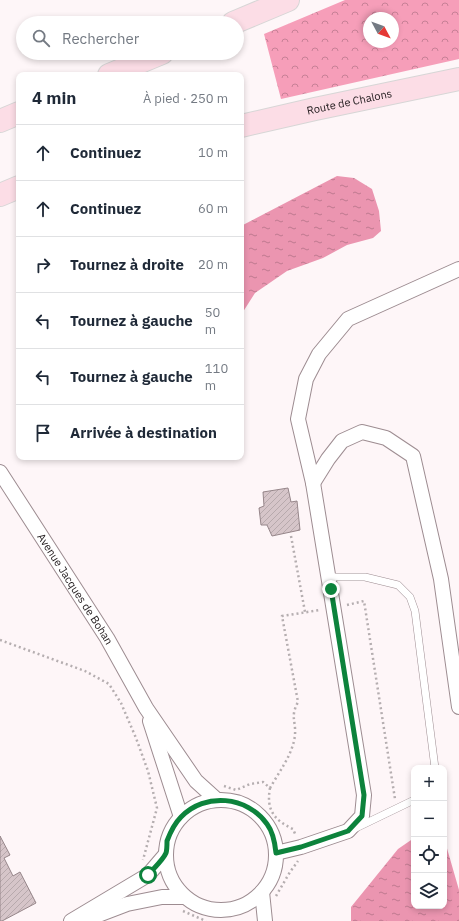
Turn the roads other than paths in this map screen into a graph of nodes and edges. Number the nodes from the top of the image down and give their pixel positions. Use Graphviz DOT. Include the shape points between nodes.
graph roads {
  1 [pos="288,0"];
  2 [pos="244,18"];
  3 [pos="145,60"];
  4 [pos="116,72"];
  5 [pos="459,79"];
  6 [pos="16,114"];
  7 [pos="0,121"];
  8 [pos="244,125"];
  9 [pos="16,188"];
  10 [pos="0,195"];
  11 [pos="459,269"];
  12 [pos="0,472"];
  13 [pos="313,483"];
  14 [pos="329,577"];
  15 [pos="459,707"];
  16 [pos="146,708"];
  17 [pos="435,765"];
  18 [pos="217,800"];
  19 [pos="412,801"];
  20 [pos="181,817"];
  21 [pos="348,831"];
  22 [pos="276,853"];
  23 [pos="166,854"];
  24 [pos="268,895"];
  25 [pos="184,897"];
  26 [pos="218,910"];
  27 [pos="71,921"];
  28 [pos="83,921"];
  29 [pos="228,921"];
  30 [pos="265,921"];
  1 -- 2 [label="main road"];
  3 -- 4 [label="main road"];
  5 -- 8 [label="main road, Route de Chalons"];
  6 -- 7 [label="main road"];
  9 -- 10 [label="main road"];
  11 -- 13 [label="street" via="348,319 319,354 306,379 298,418"];
  12 -- 16 [label="street, Avenue Jacques de Bohan" via="107,638"];
  13 -- 14 [label="street"];
  13 -- 15 [label="street" via="342,441 362,432 386,438 412,456 441,579"];
  14 -- 17 [label="lane" via="365,577 398,585 410,598 415,611"];
  14 -- 21 [label="street" via="364,795 362,816"];
  16 -- 18 [label="street" via="196,781"];
  16 -- 20 [label="street"];
  18 -- 20 [label="street" via="191,808"];
  18 -- 22 [label="street" via="231,800 258,813 271,831"];
  19 -- 21 [label="lane"];
  20 -- 23 [label="street" via="168,840"];
  21 -- 22 [label="street"];
  22 -- 24 [label="street"];
  23 -- 25 [label="street" via="168,870"];
  23 -- 27 [label="street" via="148,875"];
  24 -- 26 [label="street" via="234,909"];
  24 -- 30 [label="street"];
  25 -- 26 [label="street" via="200,906"];
  25 -- 28 [label="street" via="162,897 127,904"];
  26 -- 29 [label="street"];
}
